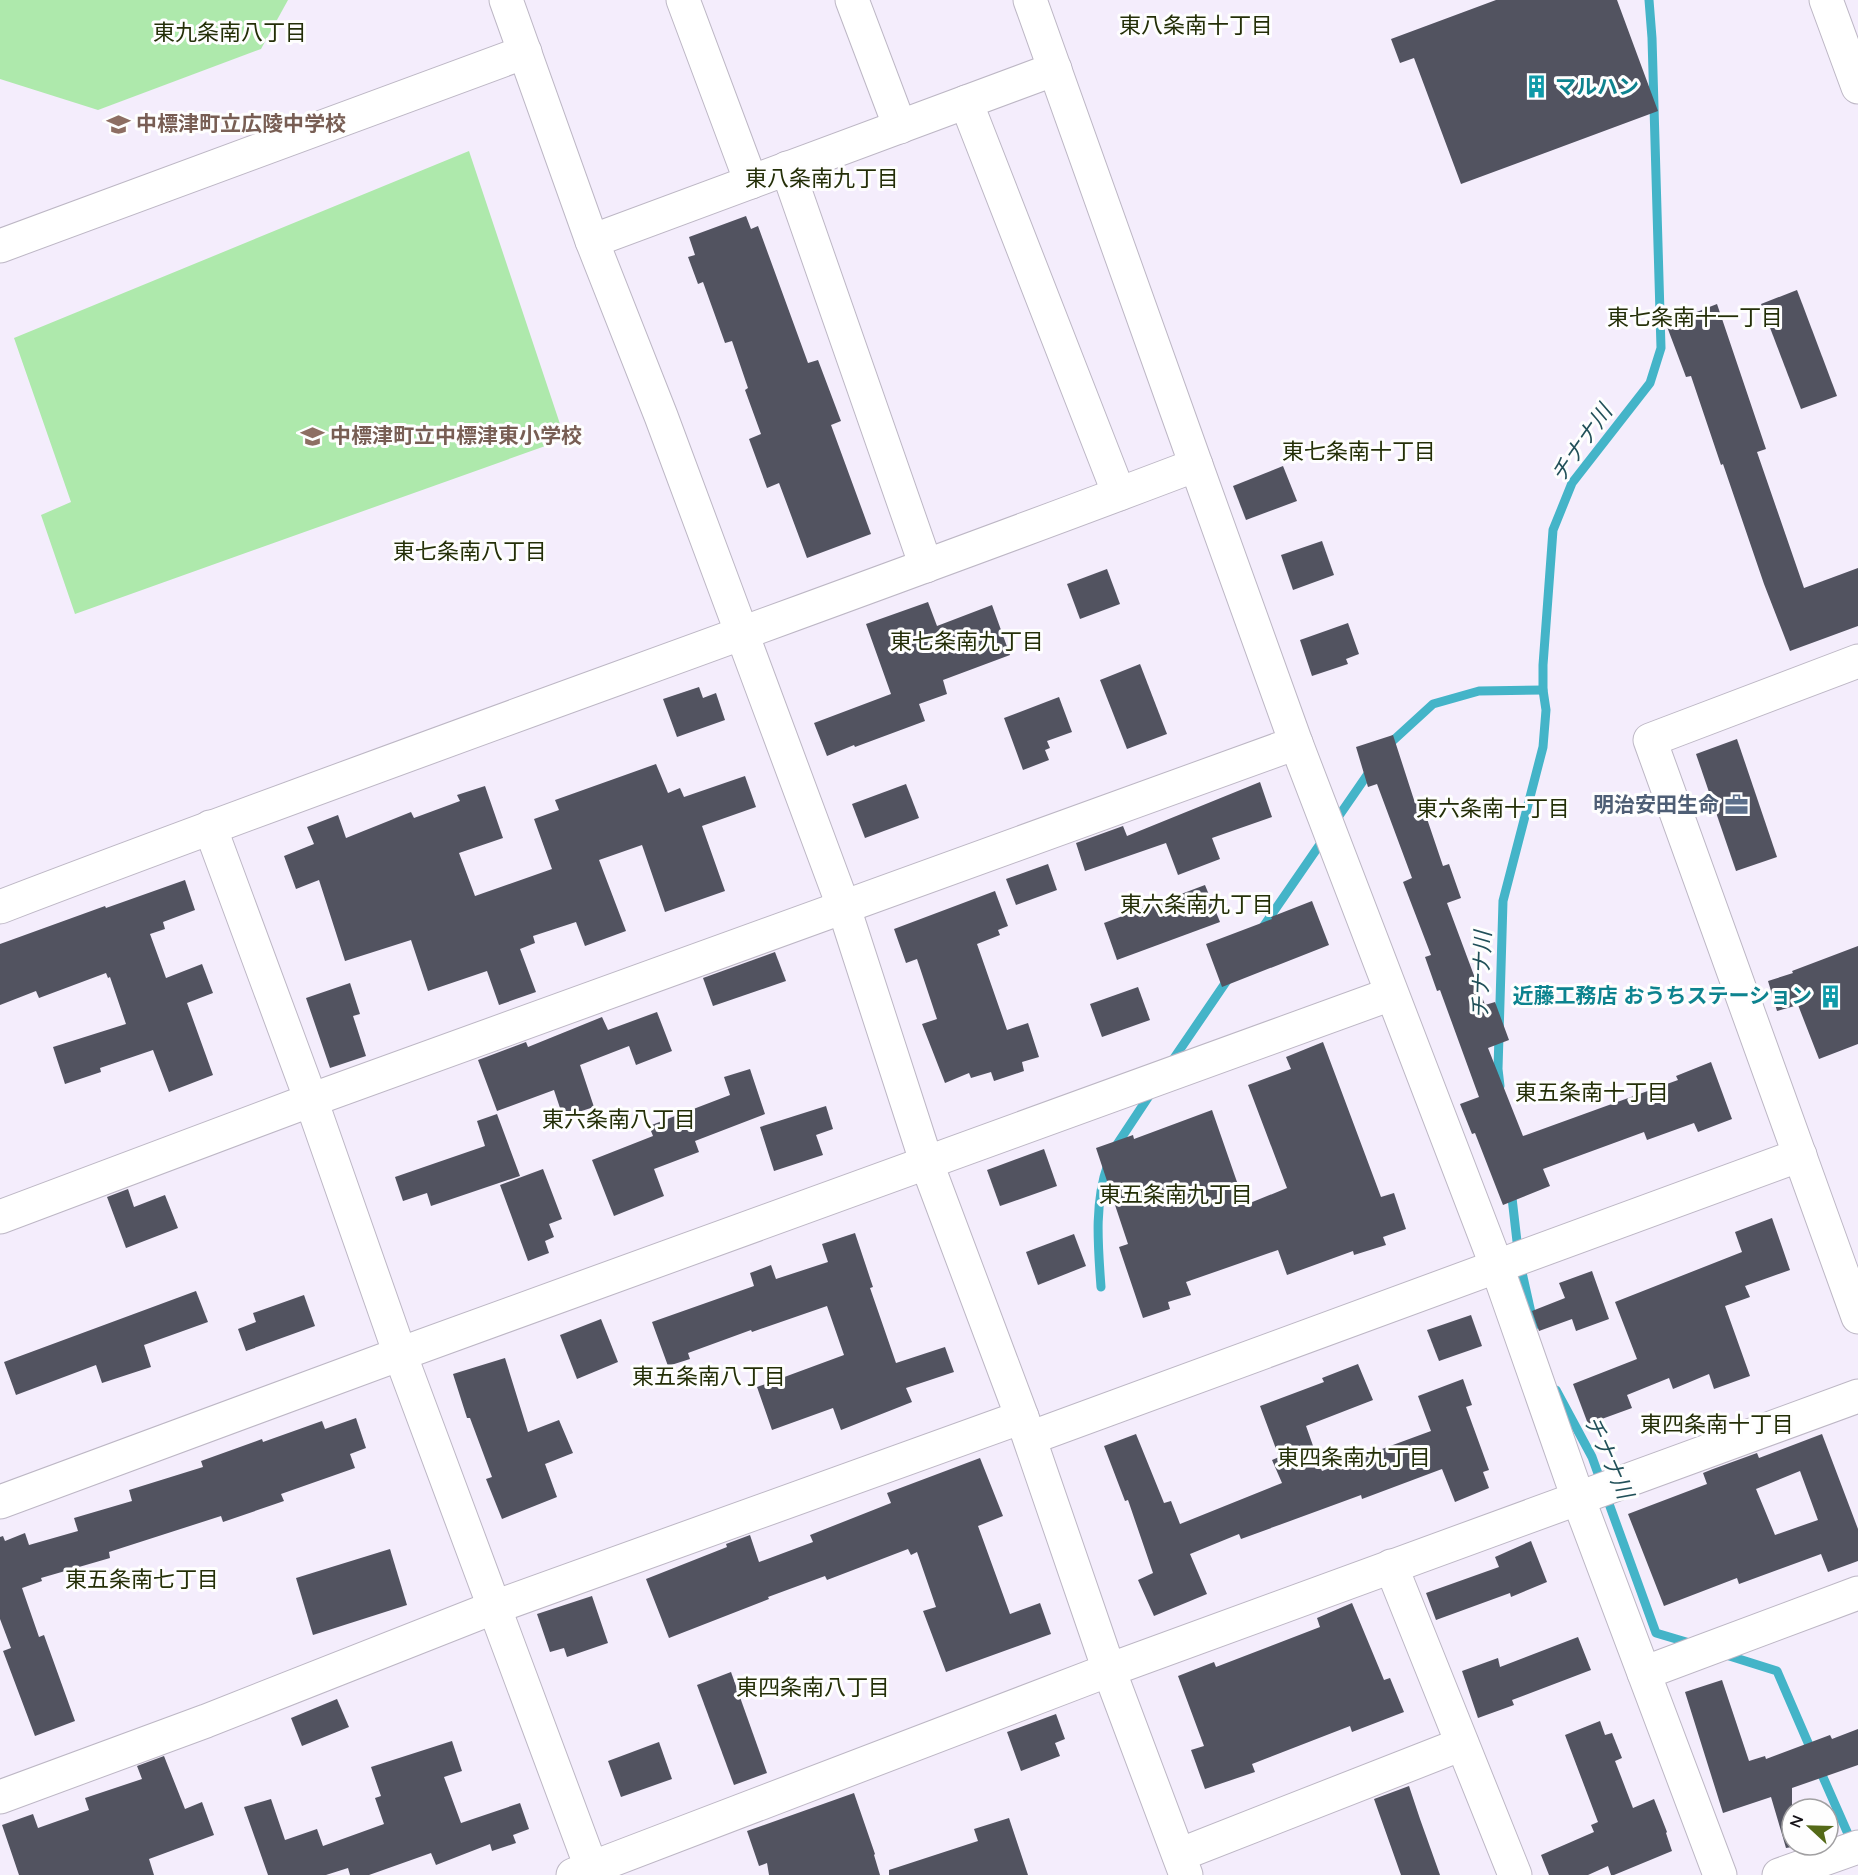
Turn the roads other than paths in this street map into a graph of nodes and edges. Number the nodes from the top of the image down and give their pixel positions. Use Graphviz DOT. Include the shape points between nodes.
graph roads {
  1 [pos="506,0"];
  2 [pos="683,0"];
  3 [pos="852,0"];
  4 [pos="1030,0"];
  5 [pos="1826,0"];
  6 [pos="525,52"];
  7 [pos="1055,69"];
  8 [pos="1858,87"];
  9 [pos="966,102"];
  10 [pos="900,127"];
  11 [pos="787,168"];
  12 [pos="751,182"];
  13 [pos="592,241"];
  14 [pos="0,246"];
  15 [pos="1196,465"];
  16 [pos="1119,494"];
  17 [pos="926,566"];
  18 [pos="741,633"];
  19 [pos="1858,661"];
  20 [pos="1296,743"];
  21 [pos="210,827"];
  22 [pos="0,907"];
  23 [pos="844,908"];
  24 [pos="1391,994"];
  25 [pos="311,1100"];
  26 [pos="1800,1155"];
  27 [pos="927,1164"];
  28 [pos="0,1217"];
  29 [pos="1497,1267"];
  30 [pos="1858,1317"];
  31 [pos="400,1354"];
  32 [pos="1858,1396"];
  33 [pos="1026,1428"];
  34 [pos="1578,1498"];
  35 [pos="0,1502"];
  36 [pos="1391,1566"];
  37 [pos="1858,1593"];
  38 [pos="495,1607"];
  39 [pos="1109,1670"];
  40 [pos="1644,1673"];
  41 [pos="1462,1744"];
  42 [pos="0,1797"];
  43 [pos="1858,1847"];
  44 [pos="1183,1865"];
  45 [pos="586,1873"];
  46 [pos="1515,1875"];
  47 [pos="1720,1875"];
  48 [pos="1779,1875"];
  1 -- 6 [label="main road"];
  2 -- 12 [label="main road"];
  3 -- 10 [label="main road"];
  4 -- 7 [label="main road"];
  5 -- 8 [label="main road"];
  6 -- 13 [label="main road"];
  6 -- 14 [label="main road"];
  7 -- 9 [label="main road"];
  7 -- 15 [label="main road"];
  9 -- 10 [label="main road"];
  9 -- 16 [label="main road"];
  10 -- 11 [label="main road"];
  11 -- 12 [label="main road"];
  11 -- 17 [label="main road"];
  12 -- 13 [label="main road"];
  13 -- 18 [label="main road"];
  15 -- 16 [label="main road"];
  15 -- 20 [label="main road"];
  16 -- 17 [label="main road"];
  17 -- 18 [label="main road"];
  18 -- 21 [label="main road"];
  18 -- 23 [label="main road"];
  19 -- 26 [label="main road" via="1650,740"];
  20 -- 23 [label="main road"];
  20 -- 24 [label="main road"];
  21 -- 22 [label="main road"];
  21 -- 25 [label="main road"];
  23 -- 25 [label="main road"];
  23 -- 27 [label="main road"];
  24 -- 27 [label="main road"];
  24 -- 29 [label="main road"];
  25 -- 28 [label="main road"];
  25 -- 31 [label="main road"];
  26 -- 29 [label="main road"];
  26 -- 30 [label="main road"];
  27 -- 31 [label="main road"];
  27 -- 33 [label="main road"];
  29 -- 33 [label="main road"];
  29 -- 34 [label="main road"];
  31 -- 35 [label="main road"];
  31 -- 38 [label="main road"];
  32 -- 34 [label="main road"];
  33 -- 38 [label="main road"];
  33 -- 39 [label="main road"];
  34 -- 36 [label="main road"];
  34 -- 40 [label="main road"];
  36 -- 39 [label="main road"];
  36 -- 41 [label="main road"];
  37 -- 40 [label="main road"];
  38 -- 42 [label="main road"];
  38 -- 45 [label="main road"];
  39 -- 44 [label="main road"];
  39 -- 45 [label="main road"];
  40 -- 47 [label="main road"];
  41 -- 44 [label="main road"];
  41 -- 46 [label="main road"];
  43 -- 48 [label="main road"];
}
